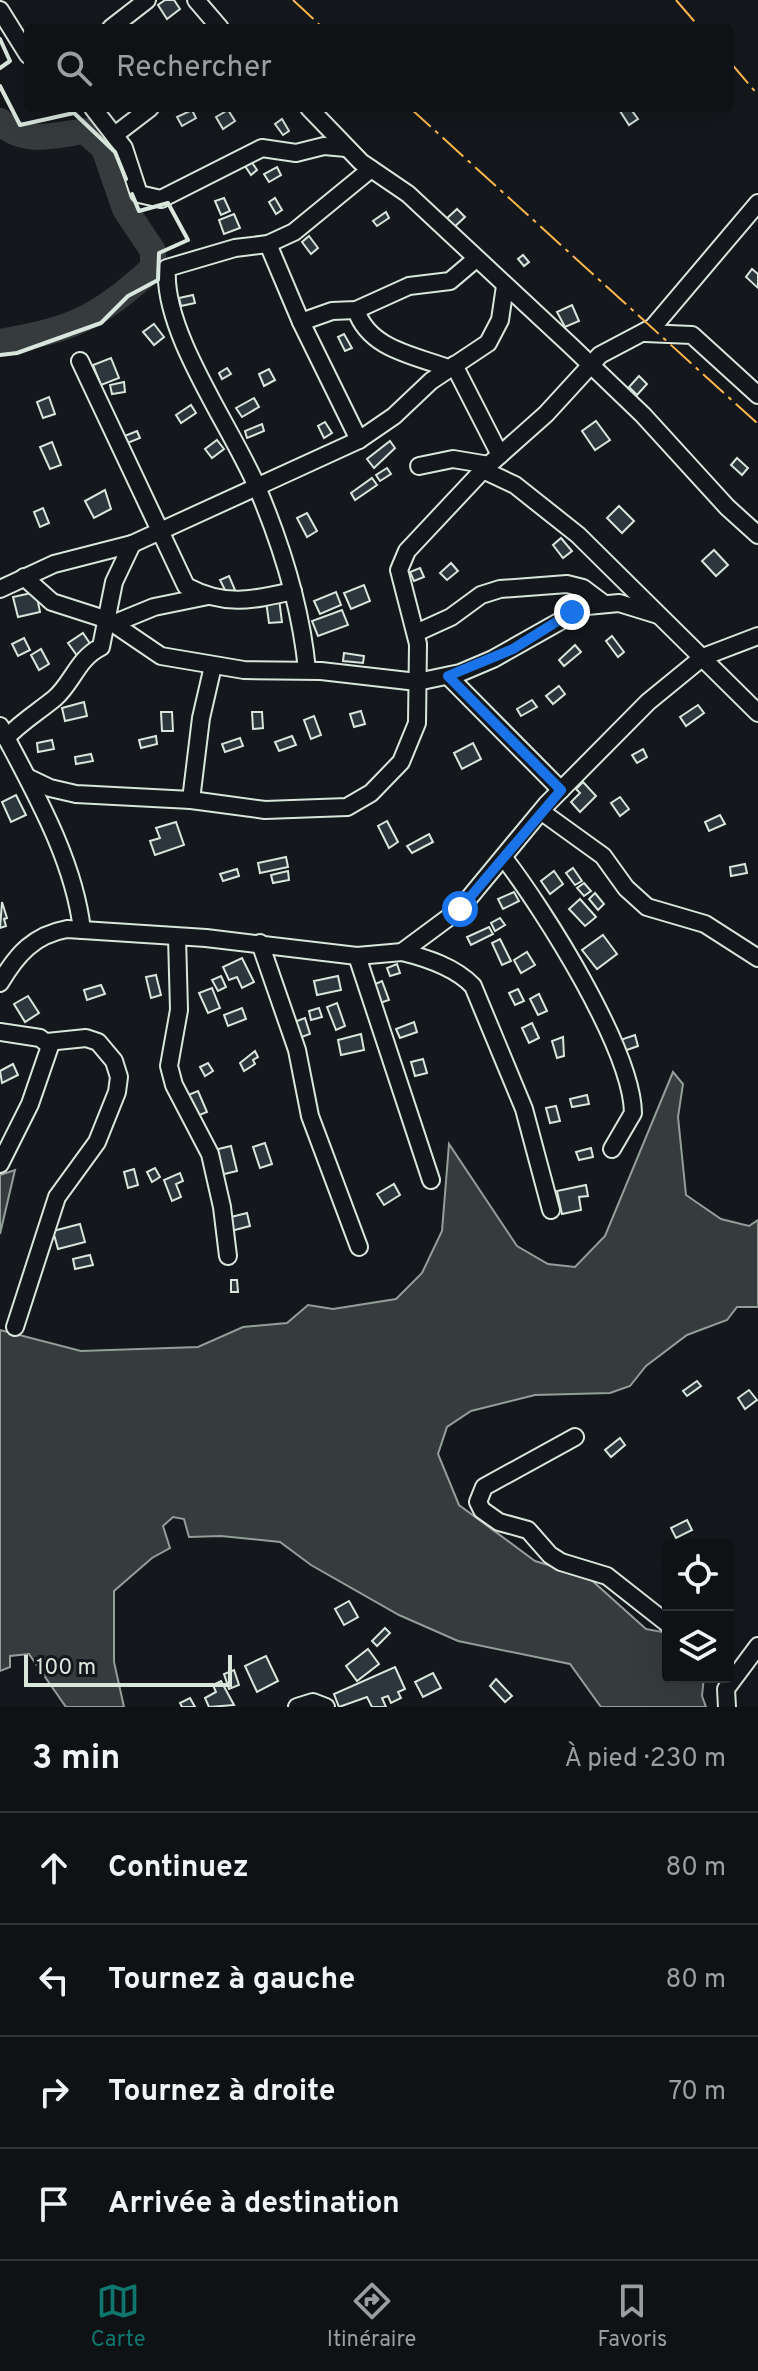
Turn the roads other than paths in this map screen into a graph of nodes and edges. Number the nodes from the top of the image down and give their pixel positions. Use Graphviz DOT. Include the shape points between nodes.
graph roads {
  1 [pos="147,0"];
  2 [pos="196,0"];
  3 [pos="0,10"];
  4 [pos="116,24"];
  5 [pos="217,24"];
  6 [pos="24,49"];
  7 [pos="97,112"];
  8 [pos="145,112"];
  9 [pos="313,112"];
  10 [pos="116,134"];
  11 [pos="346,148"];
  12 [pos="371,169"];
  13 [pos="758,203"];
  14 [pos="268,244"];
  15 [pos="476,259"];
  16 [pos="505,286"];
  17 [pos="356,310"];
  18 [pos="301,322"];
  19 [pos="645,333"];
  20 [pos="80,361"];
  21 [pos="590,364"];
  22 [pos="451,367"];
  23 [pos="758,395"];
  24 [pos="359,440"];
  25 [pos="490,463"];
  26 [pos="419,466"];
  27 [pos="257,486"];
  28 [pos="160,530"];
  29 [pos="758,535"];
  30 [pos="132,544"];
  31 [pos="24,577"];
  32 [pos="0,589"];
  33 [pos="293,591"];
  34 [pos="208,596"];
  35 [pos="603,603"];
  36 [pos="658,615"];
  37 [pos="112,622"];
  38 [pos="416,633"];
  39 [pos="758,636"];
  40 [pos="703,657"];
  41 [pos="213,666"];
  42 [pos="307,670"];
  43 [pos="448,676"];
  44 [pos="417,682"];
  45 [pos="758,713"];
  46 [pos="3,732"];
  47 [pos="29,778"];
  48 [pos="561,790"];
  49 [pos="191,800"];
  50 [pos="542,812"];
  51 [pos="504,858"];
  52 [pos="82,930"];
  53 [pos="177,937"];
  54 [pos="260,943"];
  55 [pos="402,952"];
  56 [pos="357,956"];
  57 [pos="758,958"];
  58 [pos="0,983"];
  59 [pos="0,1032"];
  60 [pos="47,1042"];
  61 [pos="612,1149"];
  62 [pos="0,1164"];
  63 [pos="431,1180"];
  64 [pos="551,1210"];
  65 [pos="359,1247"];
  66 [pos="228,1256"];
  67 [pos="15,1327"];
  68 [pos="575,1437"];
  69 [pos="662,1619"];
  70 [pos="758,1646"];
  71 [pos="734,1668"];
  72 [pos="728,1683"];
  73 [pos="297,1707"];
  74 [pos="326,1707"];
  75 [pos="727,1707"];
  1 -- 4 [label="street"];
  2 -- 5 [label="street"];
  3 -- 6 [label="street"];
  7 -- 10 [label="street"];
  8 -- 10 [label="street"];
  9 -- 11 [label="street"];
  10 -- 11 [label="street" via="139,194 161,199 262,148 296,153 324,146"];
  11 -- 12 [label="street"];
  12 -- 14 [label="street" via="294,232"];
  12 -- 15 [label="street" via="408,194"];
  13 -- 19 [label="street"];
  14 -- 18 [label="street"];
  14 -- 27 [label="street" via="167,268 166,286 186,345"];
  15 -- 16 [label="street"];
  15 -- 17 [label="street" via="450,281 409,286"];
  16 -- 21 [label="street"];
  16 -- 22 [label="street" via="495,333"];
  17 -- 18 [label="street" via="332,311"];
  17 -- 22 [label="street" via="363,329 376,340"];
  18 -- 24 [label="street"];
  19 -- 21 [label="street" via="608,349"];
  19 -- 23 [label="street" via="692,335"];
  20 -- 28 [label="street"];
  21 -- 25 [label="street" via="546,414"];
  21 -- 29 [label="street"];
  22 -- 24 [label="street"];
  22 -- 25 [label="street"];
  24 -- 27 [label="street"];
  25 -- 26 [label="street" via="453,459"];
  25 -- 36 [label="street" via="560,520"];
  25 -- 38 [label="street" via="407,551 399,570"];
  27 -- 28 [label="street"];
  27 -- 33 [label="street"];
  28 -- 30 [label="street"];
  28 -- 34 [label="street" via="181,580"];
  30 -- 31 [label="street"];
  30 -- 37 [label="street" via="114,582"];
  31 -- 32 [label="street"];
  31 -- 37 [label="street" via="52,602"];
  33 -- 34 [label="street" via="245,601"];
  33 -- 42 [label="street"];
  34 -- 37 [label="street"];
  35 -- 36 [label="street" via="638,606"];
  35 -- 38 [label="street" via="567,584 500,589"];
  35 -- 43 [label="street" via="557,620 493,659"];
  36 -- 40 [label="street"];
  37 -- 41 [label="street" via="161,656"];
  37 -- 46 [label="street" via="101,647 88,654 56,697"];
  38 -- 44 [label="street"];
  39 -- 40 [label="street"];
  40 -- 45 [label="street"];
  40 -- 48 [label="street" via="648,702"];
  41 -- 42 [label="street"];
  41 -- 49 [label="street"];
  42 -- 44 [label="street"];
  43 -- 44 [label="street"];
  43 -- 48 [label="street"];
  44 -- 49 [label="street" via="413,740 401,762 358,803 277,810"];
  46 -- 47 [label="street"];
  47 -- 49 [label="street" via="76,794"];
  47 -- 52 [label="street" via="64,865"];
  48 -- 50 [label="street"];
  50 -- 51 [label="street"];
  50 -- 57 [label="street" via="603,856 647,907 705,924"];
  51 -- 55 [label="street" via="444,924"];
  51 -- 61 [label="street" via="594,1000 622,1068 633,1113"];
  52 -- 53 [label="street"];
  52 -- 58 [label="street" via="49,932 35,940"];
  53 -- 54 [label="street"];
  53 -- 66 [label="street" via="179,1010 169,1066 210,1154"];
  54 -- 56 [label="street"];
  54 -- 65 [label="street" via="297,1050 310,1116"];
  55 -- 56 [label="street"];
  55 -- 64 [label="street" via="453,971 473,986 524,1109"];
  56 -- 63 [label="street"];
  59 -- 60 [label="street"];
  60 -- 62 [label="street" via="46,1063"];
  60 -- 67 [label="street" via="98,1042 119,1077 97,1142 57,1197"];
  68 -- 69 [label="street" via="484,1487 478,1502 499,1522 528,1530 550,1555 607,1576"];
  70 -- 71 [label="street"];
  72 -- 75 [label="street"];
  73 -- 74 [label="street" via="313,1702"];
}
